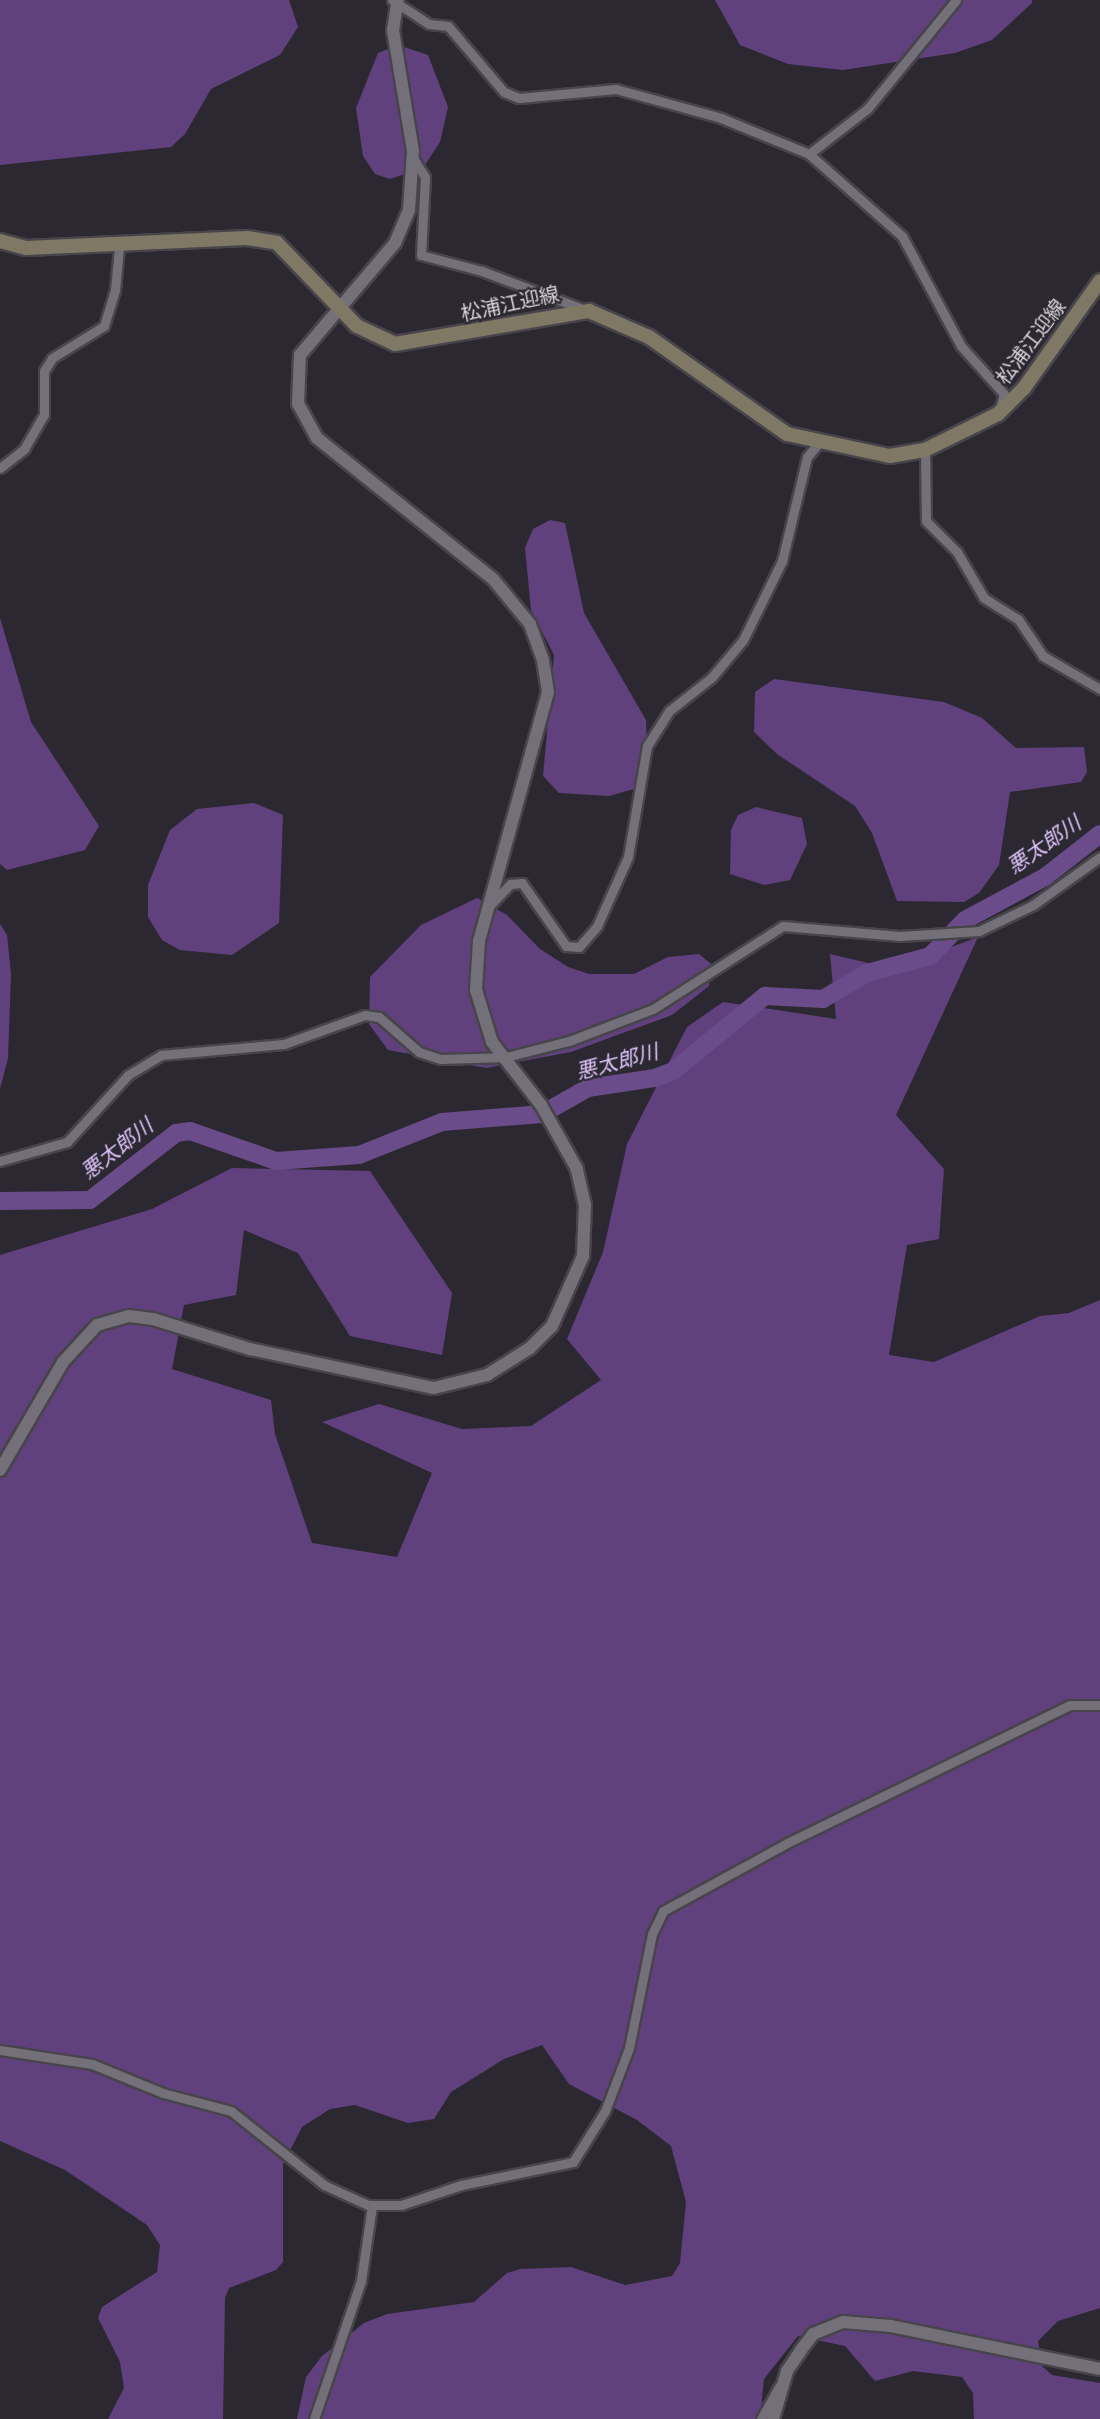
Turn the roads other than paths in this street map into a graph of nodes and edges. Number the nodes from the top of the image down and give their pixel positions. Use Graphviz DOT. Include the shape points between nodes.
graph roads {
  1 [pos="956,0"];
  2 [pos="396,1"];
  3 [pos="809,154"];
  4 [pos="413,158"];
  5 [pos="0,241"];
  6 [pos="119,248"];
  7 [pos="1100,281"];
  8 [pos="338,305"];
  9 [pos="589,311"];
  10 [pos="998,414"];
  11 [pos="818,445"];
  12 [pos="925,450"];
  13 [pos="0,468"];
  14 [pos="1100,688"];
  15 [pos="1100,857"];
  16 [pos="491,904"];
  17 [pos="506,1056"];
  18 [pos="0,1161"];
  19 [pos="0,1470"];
  20 [pos="1100,1706"];
  21 [pos="0,2050"];
  22 [pos="372,2206"];
  23 [pos="1100,2369"];
  24 [pos="787,2371"];
  25 [pos="314,2419"];
  26 [pos="761,2419"];
  27 [pos="773,2419"];
  1 -- 3 [label="street" via="868,108"];
  2 -- 3 [label="street" via="429,24 448,26 504,92 519,98 616,89 721,118"];
  2 -- 4 [label="street" via="393,30"];
  3 -- 10 [label="street" via="902,236 962,346 1004,394"];
  4 -- 8 [label="street" via="409,210 395,243"];
  4 -- 9 [label="street" via="425,177 421,255 482,271"];
  5 -- 6 [label="main road, 松浦江迎線" via="26,248"];
  6 -- 8 [label="main road, 松浦江迎線" via="247,238 277,243"];
  6 -- 13 [label="street" via="115,290 104,326 52,358 44,371 44,415 24,449"];
  7 -- 10 [label="main road, 松浦江迎線" via="1024,388"];
  8 -- 9 [label="main road, 松浦江迎線" via="357,326 395,344"];
  8 -- 16 [label="street" via="300,356 298,404 305,421 316,438 493,579 530,624 543,660 548,692"];
  9 -- 11 [label="main road, 松浦江迎線" via="649,337 787,434"];
  10 -- 12 [label="main road, 松浦江迎線"];
  11 -- 12 [label="main road, 松浦江迎線" via="890,456"];
  11 -- 16 [label="street" via="807,457 782,561 743,640 712,677 669,711 647,746 628,857 597,926 579,947 566,946 522,883 510,884"];
  12 -- 14 [label="street" via="926,521 957,552 984,598 1018,619 1042,656"];
  15 -- 17 [label="street" via="1033,905 979,931 900,936 783,926 653,1010 569,1041"];
  16 -- 17 [label="street" via="479,941 476,990 483,1021"];
  17 -- 18 [label="street" via="441,1059 418,1052 379,1017 365,1015 284,1044 161,1055 128,1075 67,1142"];
  17 -- 19 [label="street" via="561,1137 585,1205 583,1256 567,1300 552,1326 530,1347 487,1375 435,1388 129,1316 97,1325 80,1341"];
  20 -- 22 [label="street" via="1070,1705 686,1894 655,1923 629,2048 584,2152 573,2162 461,2185 401,2205"];
  21 -- 22 [label="street" via="92,2064 163,2093 231,2111 324,2185"];
  22 -- 25 [label="street" via="358,2289"];
  23 -- 24 [label="street" via="891,2326 843,2322 813,2334"];
  24 -- 26 [label="street"];
  24 -- 27 [label="street"];
}
